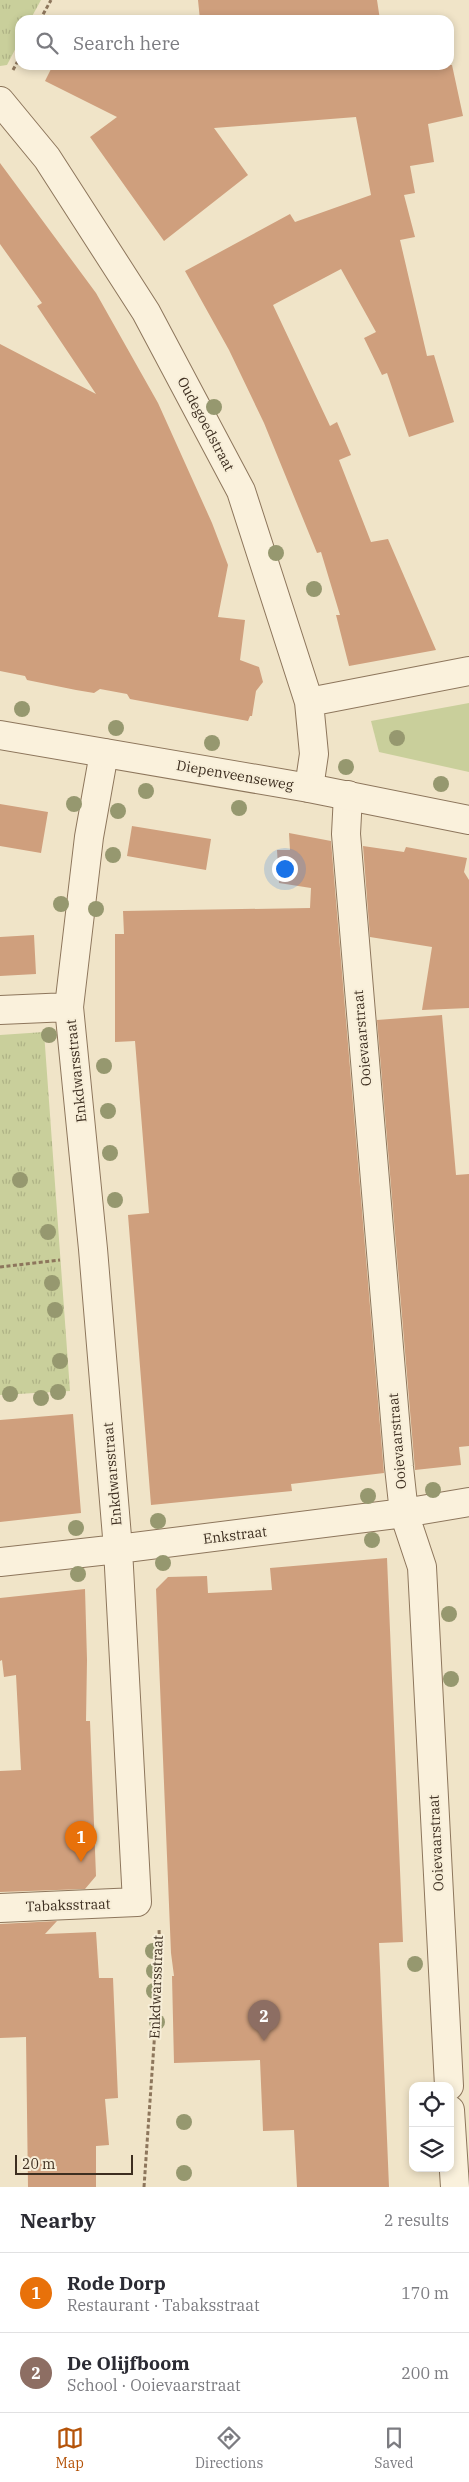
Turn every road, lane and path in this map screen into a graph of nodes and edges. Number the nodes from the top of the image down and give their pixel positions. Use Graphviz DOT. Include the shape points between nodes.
graph roads {
  1 [pos="51,0"];
  2 [pos="43,15"];
  3 [pos="0,101"];
  4 [pos="469,671"];
  5 [pos="309,702"];
  6 [pos="0,735"];
  7 [pos="104,753"];
  8 [pos="309,788"];
  9 [pos="348,795"];
  10 [pos="469,820"];
  11 [pos="69,1007"];
  12 [pos="0,1010"];
  13 [pos="93,1249"];
  14 [pos="0,1267"];
  15 [pos="469,1502"];
  16 [pos="404,1513"];
  17 [pos="118,1550"];
  18 [pos="0,1562"];
  19 [pos="137,1902"];
  20 [pos="0,1908"];
  21 [pos="449,2082"];
  22 [pos="451,2127"];
  23 [pos="144,2187"];
  24 [pos="454,2187"];
  1 -- 2 [label="path"];
  3 -- 5 [label="street, Oudegoedstraat" via="47,158 146,312 241,491"];
  4 -- 5 [label="street"];
  5 -- 8 [label="street, Oudegoedstraat" via="314,754"];
  6 -- 7 [label="street, Diepenveenseweg"];
  7 -- 8 [label="street, Diepenveenseweg"];
  7 -- 11 [label="street, Enkdwarsstraat" via="89,837"];
  8 -- 9 [label="street, Diepenveenseweg"];
  9 -- 10 [label="street, Diepenveenseweg"];
  9 -- 16 [label="street, Ooievaarstraat" via="346,834"];
  11 -- 12 [label="street"];
  11 -- 13 [label="street, Enkdwarsstraat"];
  13 -- 14 [label="path" via="62,1260"];
  13 -- 17 [label="street, Enkdwarsstraat"];
  15 -- 16 [label="street, Enkstraat"];
  16 -- 17 [label="street, Enkstraat"];
  16 -- 21 [label="street, Ooievaarstraat" via="422,1567"];
  17 -- 18 [label="street, Enkstraat"];
  17 -- 19 [label="street, Enkdwarsstraat"];
  19 -- 20 [label="street, Tabaksstraat"];
  19 -- 23 [label="path, Enkdwarsstraat" via="158,1917 160,1958"];
  22 -- 24 [label="street"];
}
